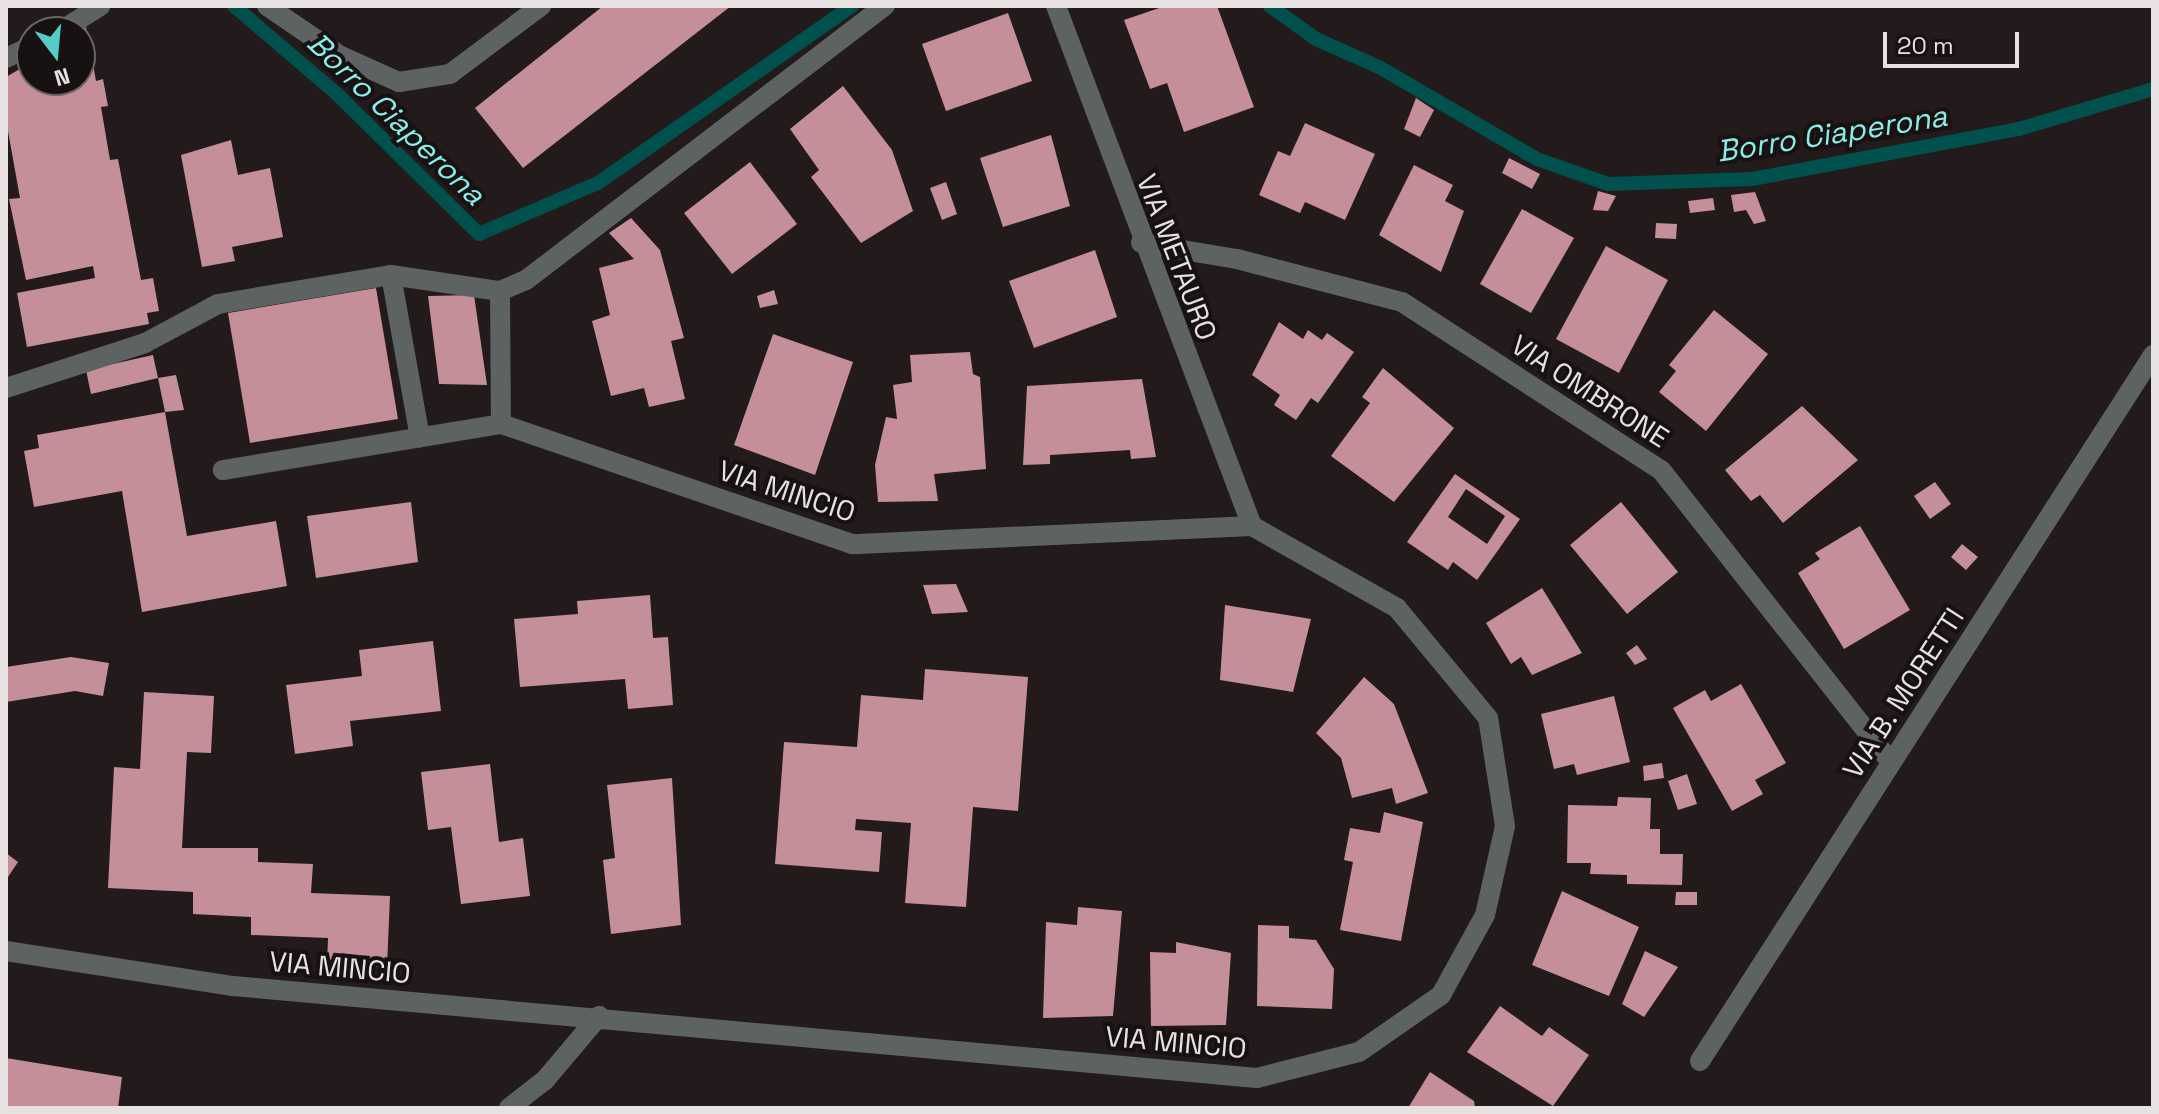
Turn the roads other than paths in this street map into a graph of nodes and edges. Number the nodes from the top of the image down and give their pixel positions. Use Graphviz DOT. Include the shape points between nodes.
graph roads {
  1 [pos="267,6"];
  2 [pos="541,6"];
  3 [pos="885,6"];
  4 [pos="1056,6"];
  5 [pos="1141,243"];
  6 [pos="391,275"];
  7 [pos="500,291"];
  8 [pos="2153,355"];
  9 [pos="6,388"];
  10 [pos="501,424"];
  11 [pos="420,437"];
  12 [pos="223,470"];
  13 [pos="1252,526"];
  14 [pos="1891,762"];
  15 [pos="6,951"];
  16 [pos="599,1016"];
  17 [pos="1700,1061"];
  18 [pos="509,1108"];
  1 -- 2 [label="street" via="339,55 399,82 450,74"];
  3 -- 7 [label="street" via="526,280"];
  4 -- 5 [label="street, VIA METAURO"];
  5 -- 13 [label="street, VIA METAURO"];
  5 -- 14 [label="street, VIA OMBRONE" via="1237,259 1402,302 1661,470"];
  6 -- 7 [label="street"];
  6 -- 9 [label="street" via="218,304 145,343"];
  6 -- 11 [label="street"];
  7 -- 10 [label="street"];
  8 -- 14 [label="street, VIA B. MORETTI"];
  10 -- 11 [label="street, VIA MINCIO"];
  10 -- 13 [label="street, VIA MINCIO" via="852,544"];
  11 -- 12 [label="street, VIA MINCIO"];
  13 -- 16 [label="street, VIA MINCIO" via="1397,608 1488,718 1505,826 1485,915 1441,995 1359,1052 1257,1078"];
  14 -- 17 [label="street, VIA B. MORETTI"];
  15 -- 16 [label="street, VIA MINCIO" via="233,986"];
  16 -- 18 [label="street" via="545,1080"];
}
